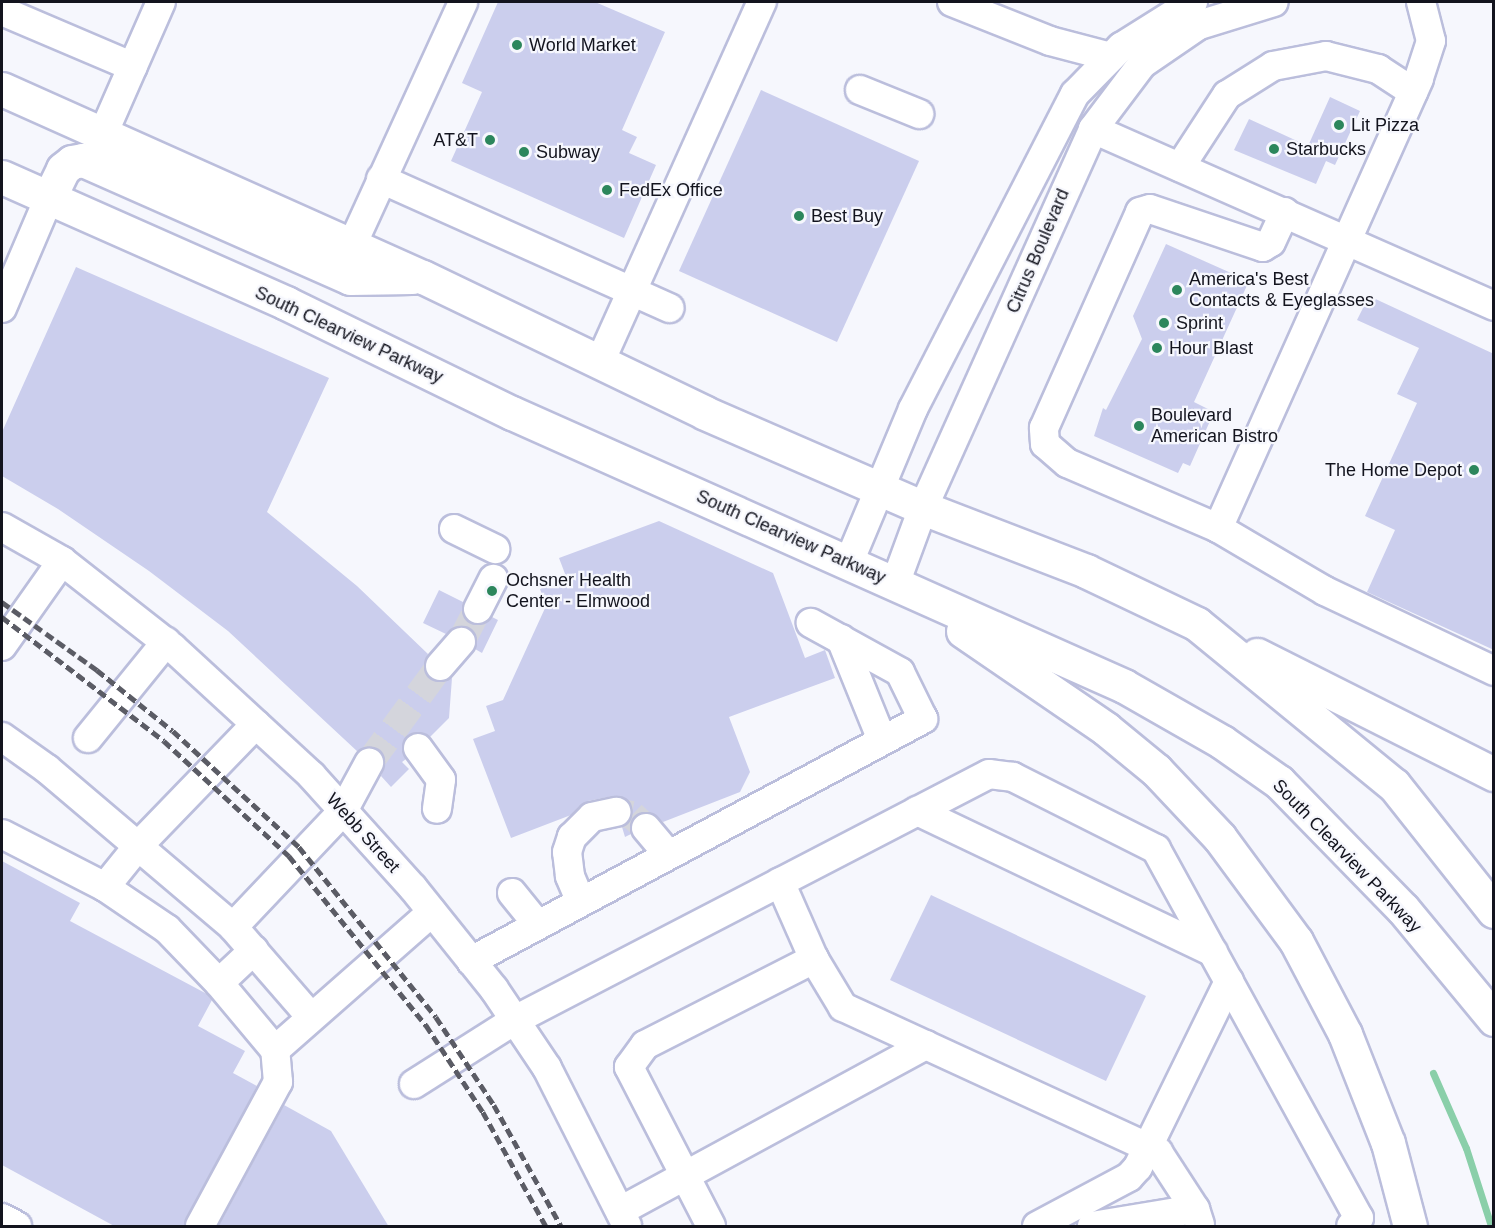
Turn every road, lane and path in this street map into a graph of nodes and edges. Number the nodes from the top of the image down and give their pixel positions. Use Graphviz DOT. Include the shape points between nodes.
graph roads {
  1 [pos="161,2"];
  2 [pos="463,2"];
  3 [pos="762,2"];
  4 [pos="952,2"];
  5 [pos="1192,2"];
  6 [pos="1274,2"];
  7 [pos="1421,2"];
  8 [pos="2,11"];
  9 [pos="1111,57"];
  10 [pos="133,67"];
  11 [pos="2,89"];
  12 [pos="860,90"];
  13 [pos="1413,92"];
  14 [pos="919,114"];
  15 [pos="1093,129"];
  16 [pos="103,134"];
  17 [pos="1191,171"];
  18 [pos="2,177"];
  19 [pos="381,179"];
  20 [pos="49,198"];
  21 [pos="1285,212"];
  22 [pos="1183,219"];
  23 [pos="1348,239"];
  24 [pos="352,245"];
  25 [pos="423,277"];
  26 [pos="632,291"];
  27 [pos="1494,306"];
  28 [pos="2,308"];
  29 [pos="670,309"];
  30 [pos="600,362"];
  31 [pos="880,489"];
  32 [pos="923,508"];
  33 [pos="2,527"];
  34 [pos="1218,528"];
  35 [pos="454,529"];
  36 [pos="495,549"];
  37 [pos="62,561"];
  38 [pos="849,562"];
  39 [pos="493,579"];
  40 [pos="895,584"];
  41 [pos="478,609"];
  42 [pos="811,623"];
  43 [pos="1197,624"];
  44 [pos="841,639"];
  45 [pos="166,642"];
  46 [pos="461,642"];
  47 [pos="2,646"];
  48 [pos="440,666"];
  49 [pos="1494,671"];
  50 [pos="256,724"];
  51 [pos="2,737"];
  52 [pos="88,738"];
  53 [pos="882,740"];
  54 [pos="418,748"];
  55 [pos="369,763"];
  56 [pos="1494,774"];
  57 [pos="437,809"];
  58 [pos="343,811"];
  59 [pos="917,811"];
  60 [pos="616,812"];
  61 [pos="646,828"];
  62 [pos="2,834"];
  63 [pos="140,845"];
  64 [pos="667,853"];
  65 [pos="780,882"];
  66 [pos="105,887"];
  67 [pos="512,893"];
  68 [pos="580,900"];
  69 [pos="1494,911"];
  70 [pos="432,912"];
  71 [pos="536,923"];
  72 [pos="233,927"];
  73 [pos="254,950"];
  74 [pos="1213,952"];
  75 [pos="814,959"];
  76 [pos="471,961"];
  77 [pos="1229,981"];
  78 [pos="219,983"];
  79 [pos="310,1016"];
  80 [pos="1494,1019"];
  81 [pos="515,1020"];
  82 [pos="926,1045"];
  83 [pos="275,1050"];
  84 [pos="414,1084"];
  85 [pos="1147,1147"];
  86 [pos="685,1176"];
  87 [pos="2,1218"];
  88 [pos="1198,1218"];
  89 [pos="623,1219"];
  90 [pos="17,1227"];
  91 [pos="200,1227"];
  92 [pos="711,1227"];
  93 [pos="1037,1227"];
  94 [pos="1092,1227"];
  95 [pos="1351,1227"];
  96 [pos="1410,1227"];
  1 -- 10 [label="street"];
  2 -- 19 [label="street"];
  3 -- 26 [label="street"];
  4 -- 9 [label="street" via="1050,41"];
  5 -- 9 [label="street, Citrus Boulevard" via="1152,24"];
  6 -- 15 [label="street, Citrus Boulevard" via="1199,25 1142,64"];
  7 -- 13 [label="street" via="1431,41"];
  8 -- 10 [label="street"];
  9 -- 31 [label="street, Citrus Boulevard" via="1075,94 1048,142 913,409"];
  10 -- 16 [label="street"];
  11 -- 16 [label="highway"];
  12 -- 14 [label="street"];
  13 -- 17 [label="street" via="1378,69 1326,56 1273,66 1227,96"];
  13 -- 23 [label="street"];
  15 -- 17 [label="street"];
  15 -- 32 [label="street, Citrus Boulevard"];
  16 -- 24 [label="highway"];
  17 -- 21 [label="street"];
  17 -- 22 [label="street"];
  18 -- 20 [label="highway, South Clearview Parkway"];
  19 -- 24 [label="street"];
  19 -- 26 [label="street"];
  20 -- 25 [label="highway" via="63,169 83,160 350,278"];
  20 -- 28 [label="street"];
  20 -- 38 [label="highway, South Clearview Parkway" via="286,303 512,413"];
  21 -- 22 [label="street" via="1271,242 1263,247"];
  21 -- 23 [label="street"];
  22 -- 34 [label="street" via="1150,209 1136,219 1044,428 1045,444 1066,463"];
  23 -- 27 [label="street"];
  23 -- 34 [label="street"];
  24 -- 25 [label="highway"];
  25 -- 30 [label="highway"];
  26 -- 29 [label="street"];
  26 -- 30 [label="street"];
  30 -- 31 [label="highway"];
  31 -- 32 [label="highway"];
  31 -- 38 [label="street, Citrus Boulevard"];
  32 -- 40 [label="street, Citrus Boulevard"];
  32 -- 43 [label="highway" via="1086,571"];
  33 -- 37 [label="street, Webb Street"];
  34 -- 49 [label="street" via="1325,591"];
  35 -- 36 [label="street"];
  37 -- 45 [label="street, Webb Street"];
  37 -- 47 [label="street"];
  38 -- 40 [label="highway, South Clearview Parkway"];
  39 -- 41 [label="street"];
  40 -- 80 [label="highway, South Clearview Parkway" via="1124,686 1222,742 1279,782 1403,909"];
  40 -- 96 [label="highway" via="1106,729 1156,770 1220,838 1296,941 1345,1034 1388,1143"];
  42 -- 44 [label="street"];
  43 -- 56 [label="highway"];
  43 -- 69 [label="highway" via="1394,785"];
  44 -- 53 [label="street"];
  44 -- 53 [label="street" via="900,672 923,719"];
  45 -- 50 [label="street, Webb Street"];
  45 -- 52 [label="street"];
  46 -- 48 [label="street"];
  50 -- 58 [label="street, Webb Street"];
  50 -- 63 [label="street"];
  51 -- 63 [label="street"];
  53 -- 64 [label="street"];
  54 -- 57 [label="street" via="441,780"];
  55 -- 58 [label="street"];
  58 -- 70 [label="street, Webb Street"];
  58 -- 72 [label="street"];
  59 -- 65 [label="street"];
  59 -- 74 [label="street"];
  59 -- 74 [label="street" via="989,774 1013,777 1156,849"];
  60 -- 68 [label="street" via="592,817 572,837 567,852 570,876"];
  61 -- 64 [label="street"];
  62 -- 66 [label="street"];
  63 -- 66 [label="street"];
  63 -- 72 [label="street"];
  64 -- 68 [label="street"];
  65 -- 75 [label="street"];
  65 -- 81 [label="street"];
  66 -- 78 [label="street" via="167,930"];
  67 -- 71 [label="street"];
  68 -- 71 [label="street"];
  70 -- 76 [label="street, Webb Street"];
  70 -- 79 [label="street"];
  71 -- 76 [label="street"];
  72 -- 73 [label="street"];
  73 -- 78 [label="street"];
  73 -- 79 [label="street"];
  74 -- 77 [label="street"];
  75 -- 82 [label="street" via="843,1007"];
  75 -- 86 [label="street" via="645,1045 629,1067"];
  76 -- 81 [label="street, Webb Street"];
  77 -- 85 [label="street"];
  77 -- 95 [label="street" via="1359,1218"];
  78 -- 83 [label="street"];
  79 -- 83 [label="street"];
  81 -- 84 [label="street"];
  81 -- 89 [label="street, Webb Street" via="547,1068"];
  82 -- 85 [label="street"];
  82 -- 86 [label="street"];
  83 -- 91 [label="street" via="278,1082"];
  85 -- 88 [label="street" via="1158,1152"];
  85 -- 93 [label="street" via="1129,1177"];
  86 -- 89 [label="street"];
  86 -- 92 [label="street"];
  87 -- 90 [label="street"];
  88 -- 94 [label="street"];
}
